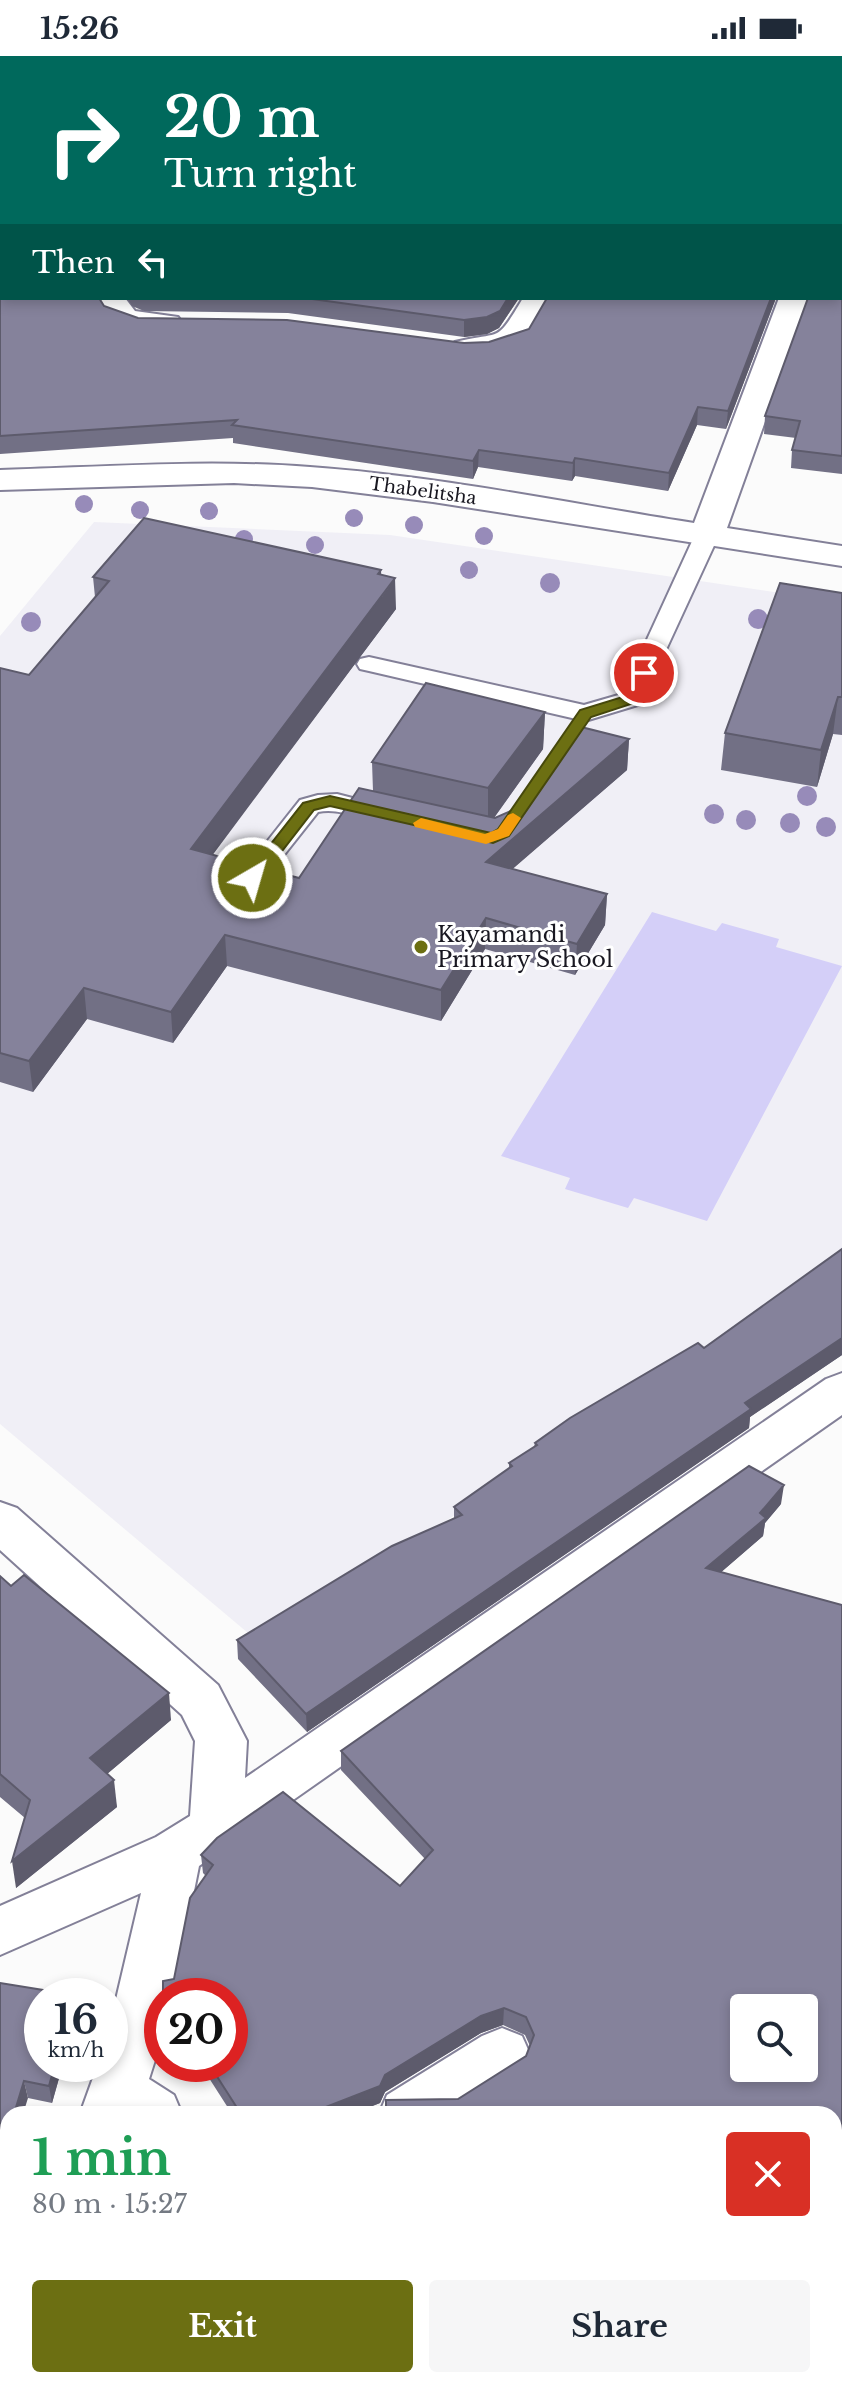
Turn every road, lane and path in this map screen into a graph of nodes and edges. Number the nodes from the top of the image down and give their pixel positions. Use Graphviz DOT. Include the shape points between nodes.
graph roads {
  1 [pos="110,300"];
  2 [pos="537,300"];
  3 [pos="793,300"];
  4 [pos="193,323"];
  5 [pos="434,345"];
  6 [pos="0,480"];
  7 [pos="706,537"];
  8 [pos="842,556"];
  9 [pos="369,664"];
  10 [pos="585,713"];
  11 [pos="569,737"];
  12 [pos="415,822"];
  13 [pos="252,878"];
  14 [pos="842,1391"];
  15 [pos="0,1521"];
  16 [pos="196,1840"];
  17 [pos="8,1921"];
  18 [pos="502,2054"];
  19 [pos="126,2106"];
  20 [pos="420,2106"];
  1 -- 4 [label="street" via="124,320"];
  2 -- 5 [label="street" via="515,338 503,344 464,349"];
  3 -- 7 [label="street"];
  6 -- 7 [label="street, Thabelitsha" via="234,473 312,477"];
  7 -- 8 [label="street, Thabelitsha"];
  7 -- 10 [label="lane" via="632,699"];
  9 -- 10 [label="lane"];
  10 -- 11 [label="lane"];
  12 -- 13 [label="lane" via="317,802"];
  14 -- 16 [label="street"];
  15 -- 16 [label="street" via="200,1700 221,1741"];
  16 -- 17 [label="street"];
  16 -- 19 [label="street" via="152,1976"];
  18 -- 20 [label="street"];
}
